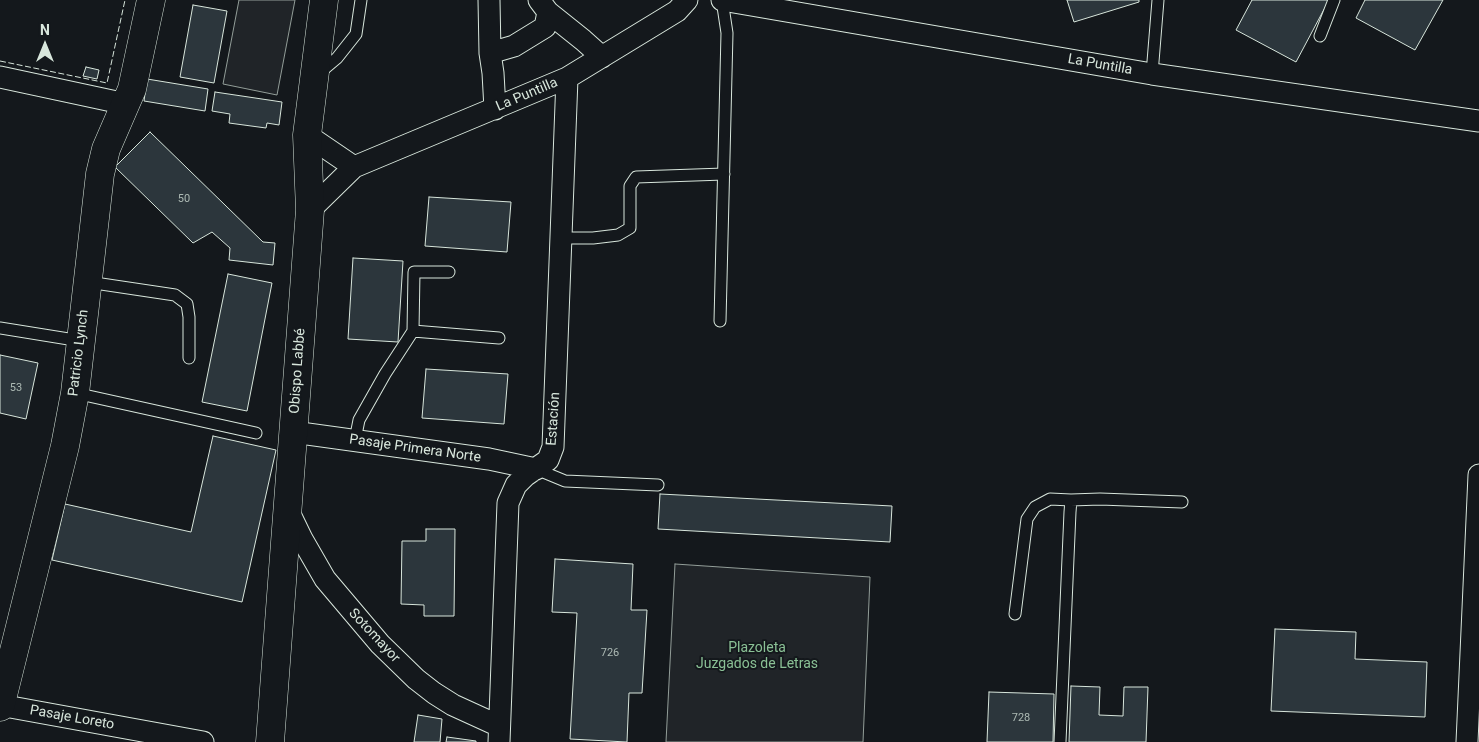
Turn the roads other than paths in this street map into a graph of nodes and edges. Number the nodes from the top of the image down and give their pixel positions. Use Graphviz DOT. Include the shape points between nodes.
graph roads {
  1 [pos="151,0"];
  2 [pos="324,0"];
  3 [pos="361,0"];
  4 [pos="489,0"];
  5 [pos="688,0"];
  6 [pos="722,0"];
  7 [pos="1158,0"];
  8 [pos="1334,0"];
  9 [pos="543,6"];
  10 [pos="1320,36"];
  11 [pos="490,53"];
  12 [pos="602,57"];
  13 [pos="1152,74"];
  14 [pos="315,76"];
  15 [pos="0,77"];
  16 [pos="567,78"];
  17 [pos="126,104"];
  18 [pos="495,109"];
  19 [pos="1479,121"];
  20 [pos="307,135"];
  21 [pos="354,167"];
  22 [pos="724,174"];
  23 [pos="310,210"];
  24 [pos="562,238"];
  25 [pos="449,272"];
  26 [pos="88,282"];
  27 [pos="720,321"];
  28 [pos="0,328"];
  29 [pos="413,331"];
  30 [pos="499,338"];
  31 [pos="82,341"];
  32 [pos="189,358"];
  33 [pos="75,393"];
  34 [pos="293,432"];
  35 [pos="256,433"];
  36 [pos="355,440"];
  37 [pos="536,470"];
  38 [pos="1479,475"];
  39 [pos="658,485"];
  40 [pos="1071,500"];
  41 [pos="1182,502"];
  42 [pos="287,508"];
  43 [pos="1476,612"];
  44 [pos="1015,614"];
  45 [pos="0,706"];
  46 [pos="499,734"];
  47 [pos="203,742"];
  48 [pos="270,742"];
  49 [pos="1060,742"];
  50 [pos="1467,742"];
  1 -- 17 [label="street, Patricio Lynch"];
  2 -- 14 [label="street, Obispo Labbé"];
  3 -- 14 [label="lane" via="356,34 337,58"];
  4 -- 11 [label="street"];
  5 -- 12 [label="street, La Puntilla" via="677,11"];
  6 -- 13 [label="street, La Puntilla"];
  6 -- 22 [label="lane" via="727,33"];
  7 -- 13 [label="lane"];
  8 -- 10 [label="lane"];
  9 -- 11 [label="street" via="545,27 514,46"];
  9 -- 12 [label="street"];
  11 -- 18 [label="street"];
  12 -- 16 [label="street, La Puntilla"];
  13 -- 19 [label="street, La Puntilla"];
  14 -- 20 [label="street, Obispo Labbé"];
  15 -- 17 [label="street"];
  16 -- 18 [label="street, La Puntilla"];
  16 -- 24 [label="street, Estación"];
  17 -- 26 [label="street, Patricio Lynch" via="106,149 100,174"];
  18 -- 21 [label="street, La Puntilla"];
  20 -- 21 [label="street"];
  20 -- 23 [label="street, Obispo Labbé"];
  21 -- 23 [label="street, La Puntilla"];
  22 -- 24 [label="lane" via="636,177 630,186 630,228 618,235"];
  22 -- 27 [label="lane"];
  23 -- 34 [label="street, Obispo Labbé"];
  24 -- 37 [label="street, Estación" via="553,447 548,460"];
  25 -- 29 [label="lane" via="414,272"];
  26 -- 31 [label="street, Patricio Lynch"];
  26 -- 32 [label="lane" via="175,295 187,304"];
  28 -- 31 [label="lane"];
  29 -- 30 [label="lane"];
  29 -- 36 [label="lane" via="359,420"];
  31 -- 33 [label="street, Patricio Lynch"];
  33 -- 35 [label="lane"];
  33 -- 45 [label="street, Patricio Lynch" via="65,446"];
  34 -- 36 [label="street, Pasaje Primera Norte"];
  34 -- 42 [label="street, Obispo Labbé"];
  36 -- 37 [label="street, Pasaje Primera Norte"];
  37 -- 39 [label="lane" via="565,481"];
  37 -- 46 [label="street, Estación" via="516,486 506,513"];
  38 -- 43 [label="street"];
  40 -- 41 [label="lane"];
  40 -- 44 [label="lane" via="1050,499 1035,507 1027,519"];
  40 -- 49 [label="lane"];
  42 -- 46 [label="street, Sotomayor" via="325,579 380,644 434,693"];
  42 -- 48 [label="street, Obispo Labbé"];
  43 -- 50 [label="street"];
  45 -- 47 [label="street, Pasaje Loreto"];
}
